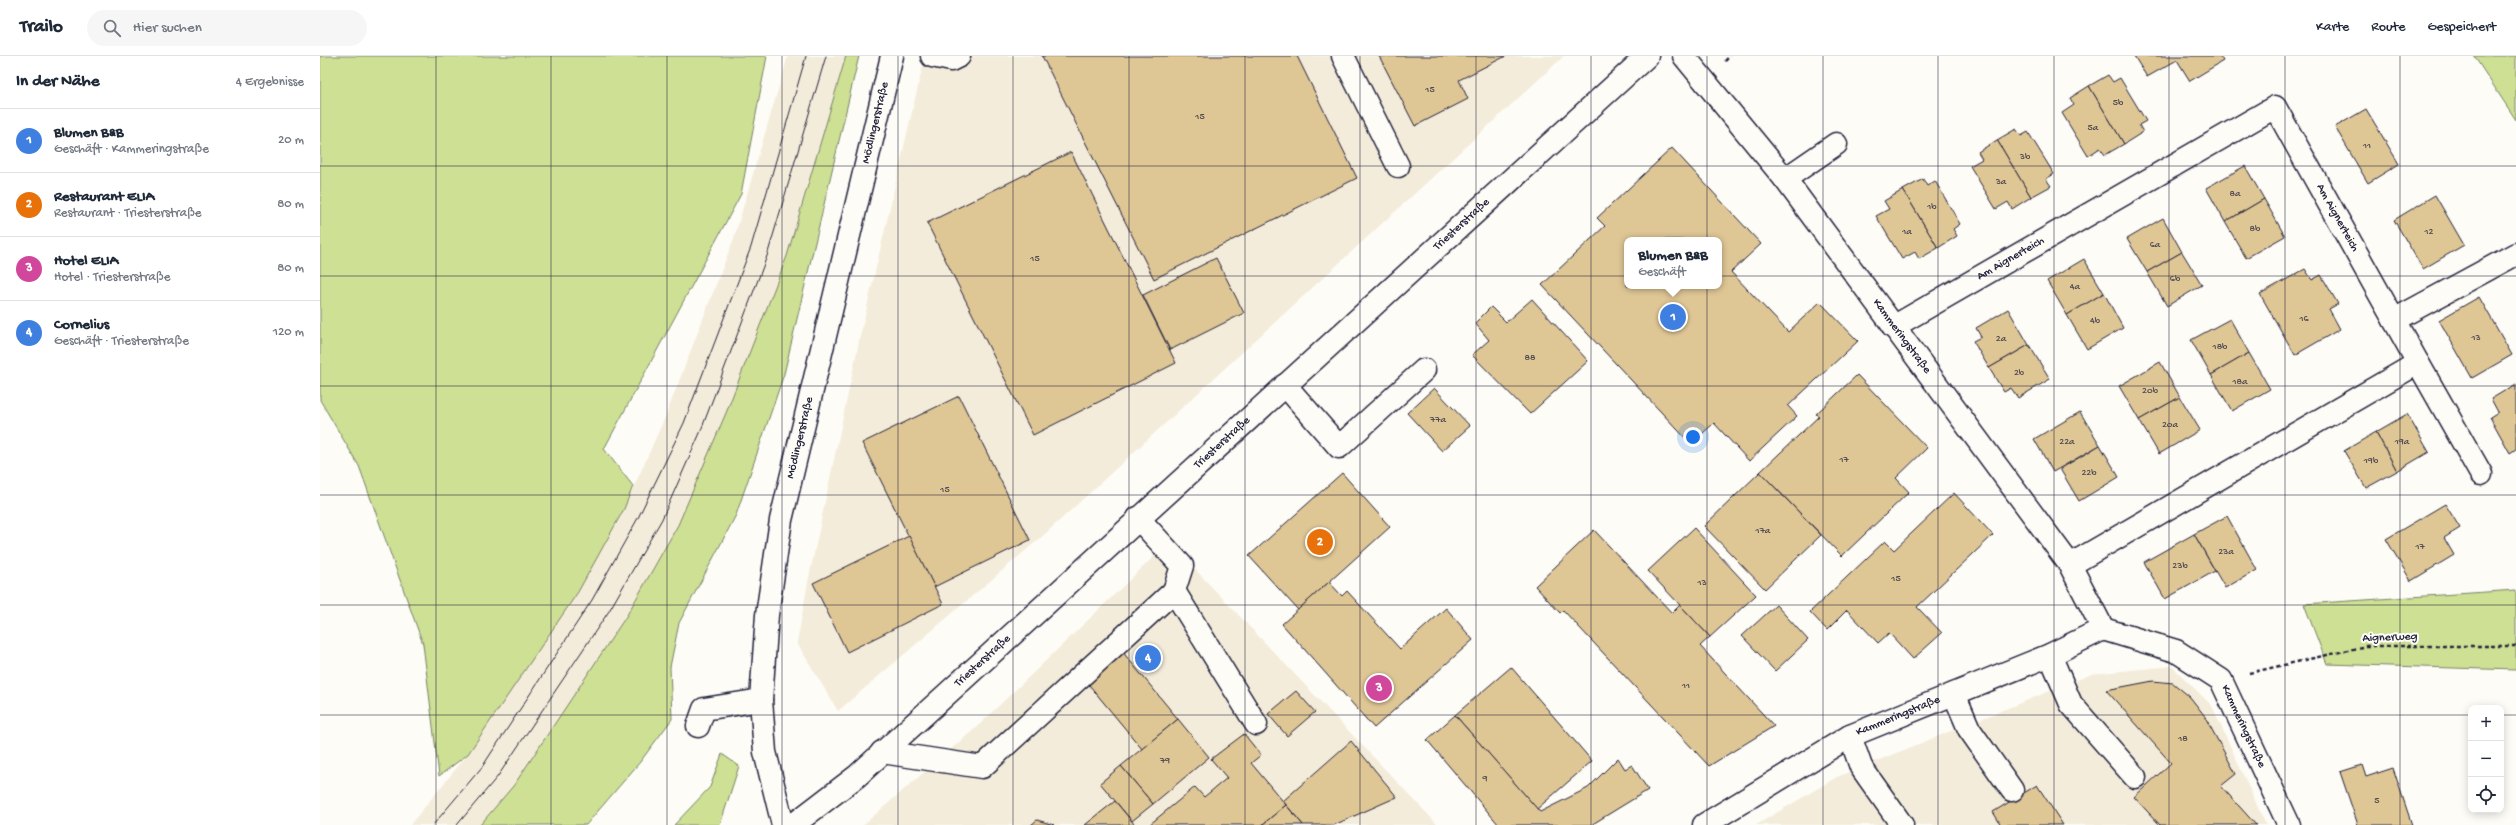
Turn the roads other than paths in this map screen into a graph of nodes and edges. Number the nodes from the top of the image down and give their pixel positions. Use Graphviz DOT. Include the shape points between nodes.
graph roads {
  1 [pos="892,56"];
  2 [pos="932,56"];
  3 [pos="959,56"];
  4 [pos="1343,56"];
  5 [pos="1647,56"];
  6 [pos="1684,56"];
  7 [pos="1836,144"];
  8 [pos="1398,166"];
  9 [pos="1785,179"];
  10 [pos="2516,254"];
  11 [pos="2394,320"];
  12 [pos="1893,327"];
  13 [pos="2418,363"];
  14 [pos="1424,370"];
  15 [pos="1284,385"];
  16 [pos="2481,474"];
  17 [pos="1138,518"];
  18 [pos="2070,565"];
  19 [pos="1174,590"];
  20 [pos="2103,629"];
  21 [pos="2050,655"];
  22 [pos="1954,694"];
  23 [pos="761,700"];
  24 [pos="1256,724"];
  25 [pos="698,726"];
  26 [pos="1850,736"];
  27 [pos="882,752"];
  28 [pos="2135,777"];
  29 [pos="2012,790"];
  30 [pos="783,825"];
  31 [pos="793,825"];
  32 [pos="1704,825"];
  33 [pos="1902,825"];
  34 [pos="2289,825"];
  1 -- 23 [label="street, Mödlingerstraße" via="781,520 767,615"];
  2 -- 3 [label="street" via="951,60"];
  4 -- 8 [label="street"];
  5 -- 15 [label="street, Triesterstraße"];
  6 -- 9 [label="street, Kammeringstraße"];
  7 -- 9 [label="street"];
  9 -- 12 [label="street, Kammeringstraße"];
  10 -- 11 [label="street"];
  11 -- 12 [label="street, Am Aignerteich" via="2275,107"];
  11 -- 13 [label="street, Am Aignerteich"];
  12 -- 18 [label="street, Kammeringstraße"];
  13 -- 16 [label="street, Am Aignerteich"];
  13 -- 18 [label="street"];
  14 -- 15 [label="street" via="1339,447"];
  15 -- 17 [label="street, Triesterstraße"];
  17 -- 19 [label="street" via="1182,566"];
  17 -- 27 [label="street, Triesterstraße"];
  18 -- 20 [label="street, Kammeringstraße"];
  19 -- 24 [label="street"];
  19 -- 27 [label="street" via="982,767"];
  20 -- 21 [label="street, Kammeringstraße"];
  20 -- 34 [label="street, Kammeringstraße" via="2176,651 2221,680"];
  21 -- 22 [label="street, Kammeringstraße"];
  21 -- 28 [label="street" via="2071,704"];
  22 -- 26 [label="street, Kammeringstraße"];
  22 -- 29 [label="street" via="1969,729"];
  23 -- 25 [label="street" via="704,709"];
  23 -- 30 [label="street, Mödlingerstraße" via="765,752"];
  26 -- 32 [label="street, Kammeringstraße"];
  26 -- 33 [label="street" via="1861,768"];
  27 -- 31 [label="street, Triesterstraße" via="857,776"];
}
